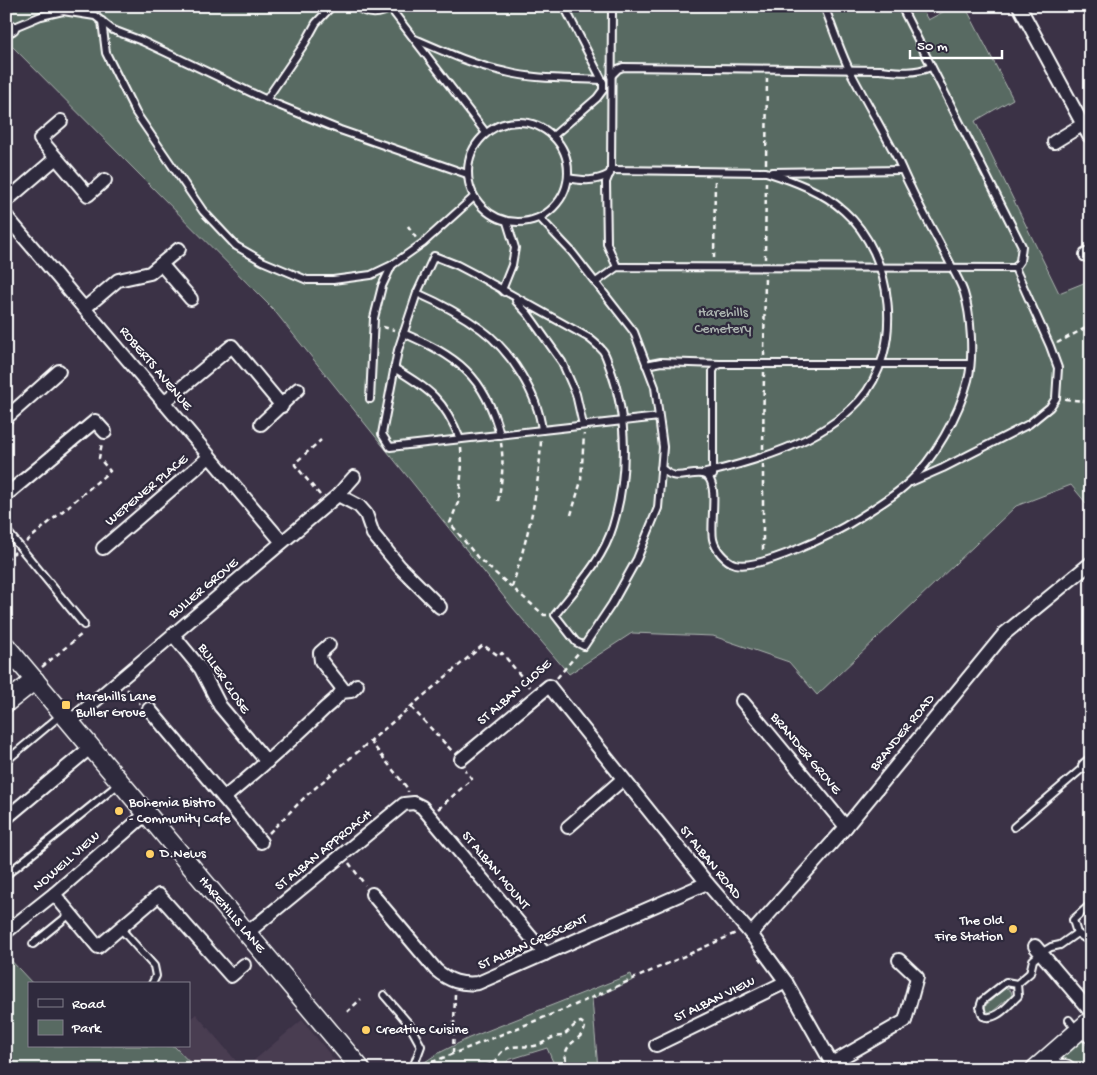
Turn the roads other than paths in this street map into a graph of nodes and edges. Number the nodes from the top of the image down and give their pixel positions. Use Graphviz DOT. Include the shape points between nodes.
graph roads {
  1 [pos="332,6"];
  2 [pos="356,6"];
  3 [pos="564,6"];
  4 [pos="612,6"];
  5 [pos="824,6"];
  6 [pos="901,6"];
  7 [pos="1019,6"];
  8 [pos="392,7"];
  9 [pos="102,21"];
  10 [pos="9,29"];
  11 [pos="415,39"];
  12 [pos="931,67"];
  13 [pos="849,69"];
  14 [pos="612,76"];
  15 [pos="602,83"];
  16 [pos="612,87"];
  17 [pos="266,100"];
  18 [pos="61,121"];
  19 [pos="486,133"];
  20 [pos="553,136"];
  21 [pos="1054,142"];
  22 [pos="56,158"];
  23 [pos="902,170"];
  24 [pos="611,172"];
  25 [pos="766,172"];
  26 [pos="467,174"];
  27 [pos="568,178"];
  28 [pos="105,180"];
  29 [pos="474,197"];
  30 [pos="6,201"];
  31 [pos="6,216"];
  32 [pos="540,218"];
  33 [pos="507,222"];
  34 [pos="179,249"];
  35 [pos="161,264"];
  36 [pos="392,265"];
  37 [pos="617,267"];
  38 [pos="880,267"];
  39 [pos="952,267"];
  40 [pos="1015,268"];
  41 [pos="596,282"];
  42 [pos="502,290"];
  43 [pos="417,293"];
  44 [pos="191,299"];
  45 [pos="85,308"];
  46 [pos="403,333"];
  47 [pos="721,364"];
  48 [pos="879,364"];
  49 [pos="970,364"];
  50 [pos="646,365"];
  51 [pos="394,368"];
  52 [pos="59,371"];
  53 [pos="298,389"];
  54 [pos="370,399"];
  55 [pos="6,400"];
  56 [pos="163,403"];
  57 [pos="282,406"];
  58 [pos="11,414"];
  59 [pos="659,417"];
  60 [pos="621,421"];
  61 [pos="261,424"];
  62 [pos="584,425"];
  63 [pos="542,430"];
  64 [pos="105,432"];
  65 [pos="500,435"];
  66 [pos="460,439"];
  67 [pos="209,457"];
  68 [pos="661,468"];
  69 [pos="713,472"];
  70 [pos="702,474"];
  71 [pos="354,477"];
  72 [pos="908,484"];
  73 [pos="713,491"];
  74 [pos="6,494"];
  75 [pos="338,496"];
  76 [pos="6,530"];
  77 [pos="282,542"];
  78 [pos="103,548"];
  79 [pos="1091,563"];
  80 [pos="440,607"];
  81 [pos="84,625"];
  82 [pos="173,635"];
  83 [pos="329,645"];
  84 [pos="8,651"];
  85 [pos="33,677"];
  86 [pos="357,685"];
  87 [pos="549,686"];
  88 [pos="341,692"];
  89 [pos="742,701"];
  90 [pos="6,703"];
  91 [pos="149,709"];
  92 [pos="67,718"];
  93 [pos="91,747"];
  94 [pos="461,759"];
  95 [pos="6,761"];
  96 [pos="267,762"];
  97 [pos="1088,764"];
  98 [pos="623,779"];
  99 [pos="121,782"];
  100 [pos="224,798"];
  101 [pos="426,812"];
  102 [pos="146,813"];
  103 [pos="6,818"];
  104 [pos="568,827"];
  105 [pos="846,827"];
  106 [pos="1014,827"];
  107 [pos="261,842"];
  108 [pos="6,875"];
  109 [pos="707,883"];
  110 [pos="54,894"];
  111 [pos="372,894"];
  112 [pos="1091,904"];
  113 [pos="70,914"];
  114 [pos="120,928"];
  115 [pos="748,931"];
  116 [pos="6,932"];
  117 [pos="247,933"];
  118 [pos="1077,933"];
  119 [pos="1091,935"];
  120 [pos="33,944"];
  121 [pos="1038,949"];
  122 [pos="545,954"];
  123 [pos="899,960"];
  124 [pos="244,965"];
  125 [pos="153,982"];
  126 [pos="786,982"];
  127 [pos="1018,984"];
  128 [pos="384,996"];
  129 [pos="1091,1012"];
  130 [pos="1082,1028"];
  131 [pos="656,1045"];
  132 [pos="834,1066"];
  133 [pos="412,1067"];
  134 [pos="361,1069"];
  135 [pos="1035,1069"];
  136 [pos="1047,1069"];
  137 [pos="1066,1069"];
  1 -- 17 [label="lane" via="316,23"];
  2 -- 8 [label="lane" via="375,14"];
  3 -- 15 [label="lane"];
  4 -- 14 [label="lane"];
  5 -- 13 [label="lane"];
  6 -- 12 [label="lane"];
  7 -- 21 [label="street" via="1085,131"];
  8 -- 11 [label="lane"];
  9 -- 10 [label="lane" via="95,16 64,11"];
  9 -- 17 [label="lane" via="113,30"];
  9 -- 36 [label="lane" via="106,52 136,113 203,211 236,246 307,280 371,274"];
  11 -- 15 [label="lane" via="467,61 506,72"];
  11 -- 19 [label="lane"];
  12 -- 13 [label="lane" via="919,72"];
  12 -- 40 [label="lane" via="1022,246 1020,261"];
  13 -- 14 [label="lane" via="622,67"];
  13 -- 23 [label="lane"];
  14 -- 16 [label="lane"];
  15 -- 16 [label="lane"];
  15 -- 20 [label="lane" via="603,90 597,98"];
  16 -- 24 [label="lane"];
  17 -- 26 [label="lane" via="340,130"];
  18 -- 22 [label="street" via="40,139"];
  19 -- 20 [label="lane" via="507,122 523,122 540,126"];
  19 -- 26 [label="lane" via="469,157"];
  20 -- 27 [label="lane" via="566,154"];
  22 -- 28 [label="street" via="88,195"];
  22 -- 30 [label="street"];
  23 -- 25 [label="lane"];
  23 -- 39 [label="lane"];
  24 -- 25 [label="lane"];
  24 -- 27 [label="lane" via="589,181"];
  24 -- 37 [label="lane" via="606,182 607,244"];
  25 -- 38 [label="lane" via="827,197 846,212 861,231"];
  26 -- 29 [label="lane"];
  27 -- 32 [label="lane" via="561,200"];
  29 -- 33 [label="lane" via="491,215"];
  29 -- 36 [label="lane" via="423,243"];
  31 -- 45 [label="street, ROBERTS AVENUE"];
  32 -- 33 [label="lane"];
  32 -- 41 [label="lane"];
  33 -- 42 [label="lane" via="515,248"];
  34 -- 35 [label="street"];
  35 -- 44 [label="street"];
  35 -- 45 [label="street" via="150,273 118,280"];
  36 -- 54 [label="lane" via="382,286 373,325"];
  37 -- 38 [label="lane"];
  37 -- 41 [label="lane"];
  38 -- 39 [label="lane"];
  38 -- 48 [label="lane" via="888,296 888,324"];
  39 -- 40 [label="lane"];
  39 -- 49 [label="lane" via="964,292 969,318"];
  40 -- 72 [label="lane" via="1058,368 1056,398 1029,424"];
  41 -- 50 [label="lane" via="634,332"];
  42 -- 43 [label="lane" via="434,256"];
  42 -- 60 [label="lane" via="589,338 604,351 616,385"];
  42 -- 62 [label="lane" via="528,314 562,362 576,394"];
  43 -- 46 [label="lane"];
  43 -- 63 [label="lane" via="452,310 482,330 507,354 535,403"];
  45 -- 56 [label="street, ROBERTS AVENUE"];
  46 -- 51 [label="lane"];
  46 -- 65 [label="lane" via="436,347 464,368 489,400"];
  47 -- 48 [label="lane"];
  47 -- 50 [label="lane" via="660,362"];
  47 -- 69 [label="lane" via="713,370"];
  48 -- 49 [label="lane"];
  48 -- 69 [label="lane" via="859,401 840,418 808,438 763,457"];
  49 -- 72 [label="lane" via="969,378 947,430"];
  50 -- 59 [label="lane" via="655,387"];
  51 -- 66 [label="lane" via="441,402"];
  51 -- 66 [label="lane" via="382,434 390,447"];
  52 -- 58 [label="street"];
  53 -- 57 [label="street"];
  55 -- 58 [label="street"];
  56 -- 57 [label="street" via="232,346"];
  56 -- 67 [label="street, ROBERTS AVENUE"];
  57 -- 61 [label="street"];
  59 -- 60 [label="lane"];
  59 -- 68 [label="lane" via="663,447"];
  60 -- 62 [label="lane"];
  60 -- 68 [label="lane" via="624,461 613,527 599,556 555,615 576,642 584,646 637,559 658,508"];
  62 -- 63 [label="lane"];
  63 -- 65 [label="lane"];
  64 -- 74 [label="street" via="95,421"];
  65 -- 66 [label="lane"];
  67 -- 77 [label="street, ROBERTS AVENUE"];
  67 -- 78 [label="street, WEPENER PLACE"];
  68 -- 70 [label="lane" via="671,475"];
  69 -- 70 [label="lane"];
  69 -- 73 [label="lane"];
  70 -- 73 [label="lane" via="711,481"];
  71 -- 75 [label="street, BULLER GROVE"];
  72 -- 73 [label="lane" via="845,527 807,546 748,564 734,564 717,549 713,539"];
  75 -- 77 [label="street, BULLER GROVE"];
  75 -- 80 [label="street" via="359,506 374,534 400,567"];
  76 -- 81 [label="lane"];
  77 -- 82 [label="street, BULLER GROVE"];
  79 -- 105 [label="street, BRANDER ROAD" via="1004,634"];
  82 -- 92 [label="street, BULLER GROVE"];
  82 -- 96 [label="street, BULLER CLOSE" via="201,670 220,706"];
  83 -- 88 [label="street" via="320,653 321,661 343,689"];
  84 -- 85 [label="main road, HAREHILLS LANE"];
  85 -- 90 [label="main road"];
  85 -- 92 [label="main road, HAREHILLS LANE"];
  86 -- 88 [label="street" via="351,691"];
  87 -- 94 [label="street, ST ALBAN CLOSE"];
  87 -- 98 [label="street, ST ALBAN ROAD"];
  88 -- 96 [label="street"];
  89 -- 105 [label="street, BRANDER GROVE"];
  91 -- 100 [label="street"];
  92 -- 93 [label="main road, HAREHILLS LANE"];
  92 -- 95 [label="lane"];
  93 -- 99 [label="main road, HAREHILLS LANE"];
  93 -- 103 [label="street"];
  96 -- 100 [label="street"];
  97 -- 106 [label="lane"];
  98 -- 104 [label="street"];
  98 -- 109 [label="street, ST ALBAN ROAD"];
  99 -- 102 [label="main road, HAREHILLS LANE"];
  99 -- 108 [label="lane"];
  100 -- 107 [label="street"];
  101 -- 117 [label="street, ST ALBAN APPROACH" via="409,803 404,804"];
  101 -- 122 [label="street, ST ALBAN MOUNT"];
  102 -- 110 [label="street, NOWELL VIEW"];
  102 -- 117 [label="main road, HAREHILLS LANE"];
  105 -- 115 [label="street, BRANDER ROAD"];
  109 -- 115 [label="street, ST ALBAN ROAD"];
  109 -- 122 [label="street, ST ALBAN CRESCENT"];
  110 -- 113 [label="street"];
  110 -- 116 [label="street, NOWELL VIEW"];
  111 -- 122 [label="street, ST ALBAN CRESCENT" via="436,970 455,982 478,983"];
  112 -- 118 [label="lane" via="1073,920"];
  113 -- 114 [label="street" via="98,947"];
  113 -- 120 [label="lane"];
  114 -- 124 [label="street" via="159,895 230,976"];
  114 -- 125 [label="lane" via="154,966 156,976"];
  115 -- 126 [label="street, ST ALBAN ROAD"];
  117 -- 134 [label="main road, HAREHILLS LANE"];
  118 -- 119 [label="lane" via="1086,939"];
  118 -- 121 [label="lane" via="1060,945"];
  121 -- 127 [label="lane" via="1030,973"];
  121 -- 129 [label="street"];
  123 -- 132 [label="street" via="916,977 905,1021"];
  126 -- 131 [label="street, ST ALBAN VIEW"];
  126 -- 132 [label="street, ST ALBAN ROAD"];
  127 -- 127 [label="lane" via="1006,982 982,1001 983,1016 995,1017 1018,996"];
  128 -- 133 [label="lane" via="409,1024 421,1046"];
  130 -- 135 [label="main road"];
  136 -- 137 [label="main road"];
}
